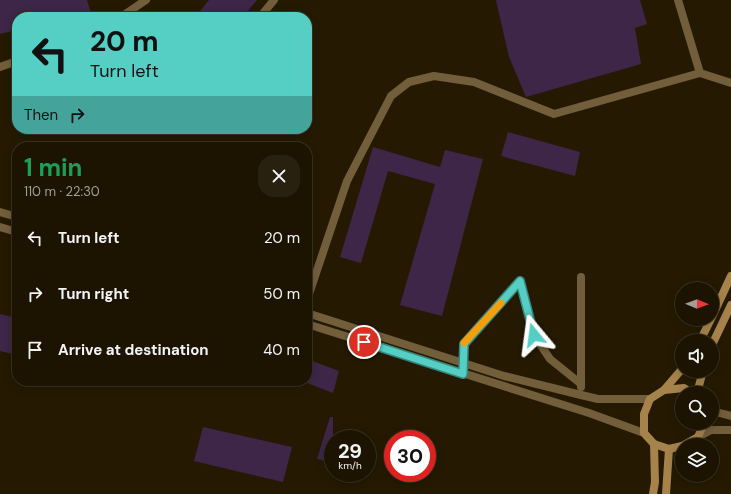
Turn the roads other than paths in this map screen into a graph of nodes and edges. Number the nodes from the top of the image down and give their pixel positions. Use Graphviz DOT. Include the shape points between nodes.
graph roads {
  1 [pos="146,0"];
  2 [pos="274,0"];
  3 [pos="678,0"];
  4 [pos="129,12"];
  5 [pos="264,12"];
  6 [pos="12,63"];
  7 [pos="0,67"];
  8 [pos="700,73"];
  9 [pos="731,83"];
  10 [pos="0,212"];
  11 [pos="12,216"];
  12 [pos="0,227"];
  13 [pos="12,231"];
  14 [pos="731,276"];
  15 [pos="581,277"];
  16 [pos="312,285"];
  17 [pos="719,301"];
  18 [pos="731,305"];
  19 [pos="312,315"];
  20 [pos="312,326"];
  21 [pos="717,334"];
  22 [pos="463,362"];
  23 [pos="463,374"];
  24 [pos="675,377"];
  25 [pos="581,384"];
  26 [pos="675,389"];
  27 [pos="664,390"];
  28 [pos="581,395"];
  29 [pos="650,399"];
  30 [pos="719,413"];
  31 [pos="731,416"];
  32 [pos="701,430"];
  33 [pos="731,430"];
  34 [pos="644,433"];
  35 [pos="698,437"];
  36 [pos="654,444"];
  37 [pos="675,447"];
  38 [pos="669,449"];
  39 [pos="653,494"];
  40 [pos="666,494"];
  1 -- 4 [label="street"];
  2 -- 5 [label="street"];
  3 -- 8 [label="street"];
  6 -- 7 [label="street"];
  8 -- 9 [label="street"];
  8 -- 16 [label="street" via="554,114 474,82 434,76 408,82 391,96 347,181"];
  10 -- 11 [label="street"];
  12 -- 13 [label="street"];
  14 -- 17 [label="street"];
  15 -- 25 [label="street"];
  18 -- 21 [label="street"];
  19 -- 22 [label="street"];
  20 -- 23 [label="street"];
  22 -- 23 [label="street"];
  22 -- 25 [label="street" via="464,344 520,281 534,335 550,359"];
  22 -- 28 [label="street" via="504,376"];
  23 -- 34 [label="street"];
  24 -- 27 [label="street"];
  25 -- 28 [label="street"];
  26 -- 27 [label="street"];
  27 -- 29 [label="street"];
  28 -- 29 [label="street" via="598,399"];
  29 -- 34 [label="street" via="644,414"];
  30 -- 31 [label="street"];
  32 -- 35 [label="street"];
  33 -- 35 [label="street" via="711,430"];
  34 -- 36 [label="street"];
  36 -- 38 [label="street"];
  36 -- 39 [label="street"];
  37 -- 38 [label="street"];
  38 -- 40 [label="street"];
}
